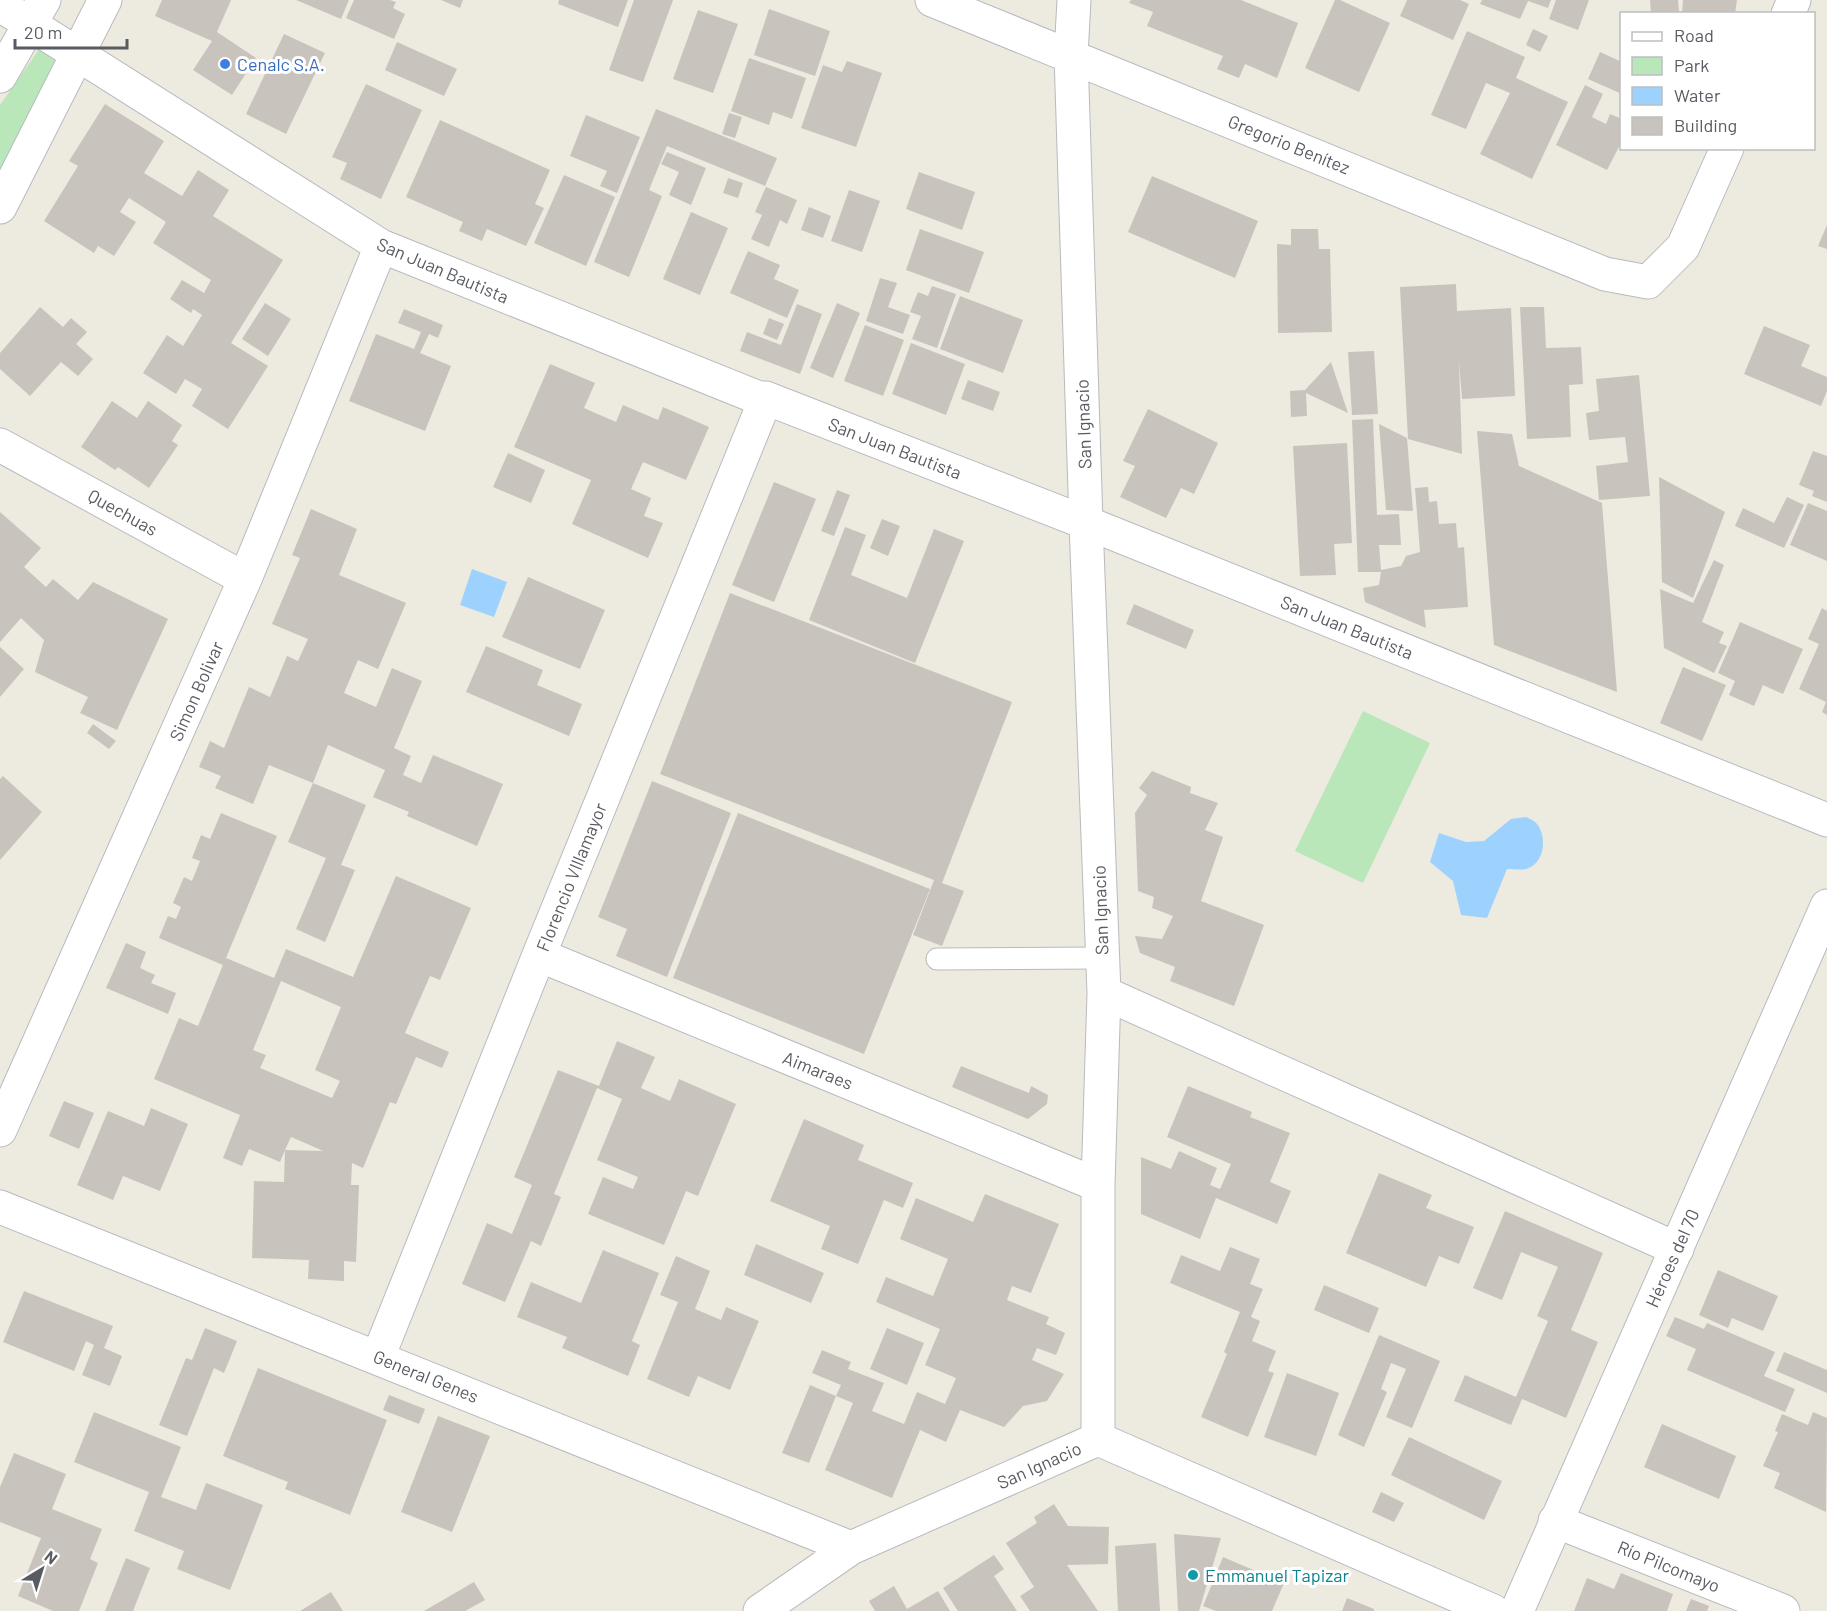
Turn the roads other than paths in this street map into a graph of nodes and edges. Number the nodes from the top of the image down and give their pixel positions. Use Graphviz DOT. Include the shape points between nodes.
graph roads {
  1 [pos="105,0"];
  2 [pos="932,0"];
  3 [pos="1074,0"];
  4 [pos="0,5"];
  5 [pos="38,12"];
  6 [pos="76,54"];
  7 [pos="1071,55"];
  8 [pos="0,76"];
  9 [pos="1726,150"];
  10 [pos="0,207"];
  11 [pos="381,246"];
  12 [pos="766,398"];
  13 [pos="0,445"];
  14 [pos="1086,523"];
  15 [pos="246,579"];
  16 [pos="1827,820"];
  17 [pos="1827,906"];
  18 [pos="539,955"];
  19 [pos="1102,958"];
  20 [pos="937,959"];
  21 [pos="1104,993"];
  22 [pos="0,1130"];
  23 [pos="1098,1185"];
  24 [pos="0,1207"];
  25 [pos="1677,1249"];
  26 [pos="378,1357"];
  27 [pos="1098,1439"];
  28 [pos="1555,1521"];
  29 [pos="851,1548"];
  30 [pos="760,1611"];
  31 [pos="1493,1611"];
  32 [pos="1516,1611"];
  33 [pos="1783,1611"];
  1 -- 6 [label="street"];
  2 -- 7 [label="street, Gregorio Benítez"];
  3 -- 7 [label="street, San Ignacio"];
  4 -- 5 [label="street, San Juan Bautista"];
  5 -- 6 [label="street, San Juan Bautista"];
  5 -- 8 [label="street"];
  6 -- 10 [label="street"];
  6 -- 11 [label="street, San Juan Bautista"];
  7 -- 9 [label="street, Gregorio Benítez" via="1605,274 1648,282 1683,247"];
  7 -- 14 [label="street, San Ignacio"];
  11 -- 12 [label="street, San Juan Bautista"];
  11 -- 15 [label="street, Simon Bolivar"];
  12 -- 14 [label="street, San Juan Bautista"];
  12 -- 18 [label="street, Florencio VIllamayor"];
  13 -- 15 [label="street, Quechuas"];
  14 -- 16 [label="street, San Juan Bautista"];
  14 -- 19 [label="street, San Ignacio"];
  15 -- 22 [label="street, Simon Bolivar"];
  17 -- 25 [label="street, Héroes del 70"];
  18 -- 23 [label="street, Aimaraes"];
  18 -- 26 [label="street, Florencio VIllamayor"];
  19 -- 20 [label="lane"];
  19 -- 21 [label="street, San Ignacio"];
  21 -- 23 [label="street, San Ignacio"];
  21 -- 25 [label="street"];
  23 -- 27 [label="street, San Ignacio"];
  24 -- 26 [label="street, General Genes"];
  25 -- 28 [label="street, Héroes del 70"];
  26 -- 29 [label="street, General Genes"];
  27 -- 29 [label="street, San Ignacio"];
  27 -- 31 [label="street"];
  28 -- 32 [label="street, Héroes del 70"];
  28 -- 33 [label="street, Río Pilcomayo"];
  29 -- 30 [label="street, San Ignacio"];
}
